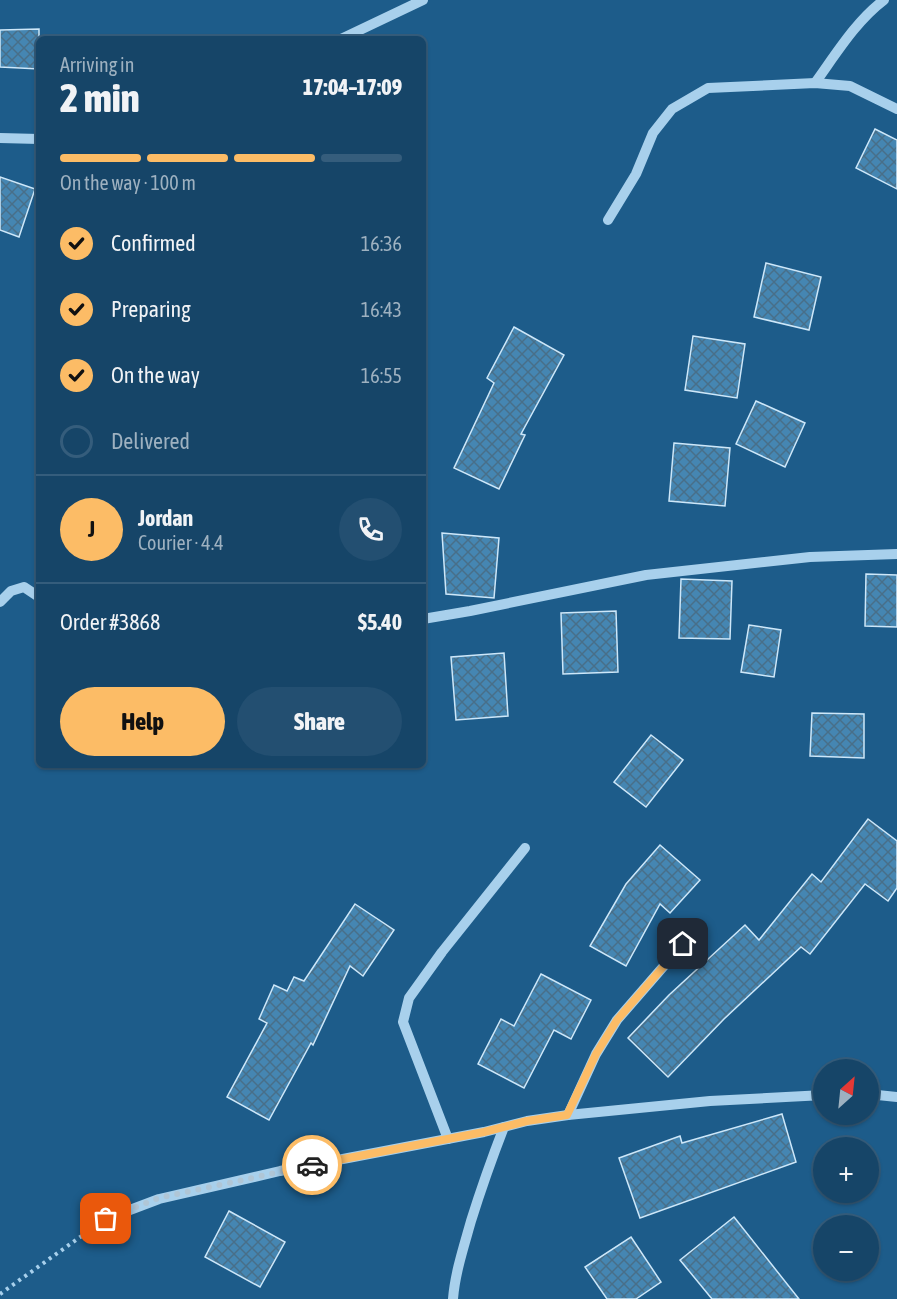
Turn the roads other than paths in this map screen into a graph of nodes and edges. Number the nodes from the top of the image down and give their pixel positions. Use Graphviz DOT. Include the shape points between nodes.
graph roads {
  1 [pos="423,0"];
  2 [pos="884,0"];
  3 [pos="347,36"];
  4 [pos="816,83"];
  5 [pos="897,109"];
  6 [pos="0,138"];
  7 [pos="36,138"];
  8 [pos="608,220"];
  9 [pos="897,554"];
  10 [pos="36,593"];
  11 [pos="0,602"];
  12 [pos="426,618"];
  13 [pos="525,848"];
  14 [pos="683,944"];
  15 [pos="879,1095"];
  16 [pos="813,1096"];
  17 [pos="897,1097"];
  18 [pos="567,1115"];
  19 [pos="504,1127"];
  20 [pos="448,1139"];
  21 [pos="106,1219"];
  22 [pos="453,1299"];
  1 -- 3 [label="street"];
  2 -- 4 [label="street" via="872,9"];
  4 -- 5 [label="street" via="850,86"];
  4 -- 8 [label="street" via="708,88 672,109 653,133 636,174"];
  6 -- 7 [label="street"];
  9 -- 12 [label="street" via="810,557 646,574"];
  10 -- 11 [label="street" via="24,587 11,591"];
  13 -- 20 [label="street" via="409,998 403,1022"];
  14 -- 18 [label="street" via="617,1020"];
  15 -- 17 [label="street"];
  16 -- 18 [label="street"];
  18 -- 19 [label="street"];
  19 -- 20 [label="street"];
  19 -- 22 [label="street" via="466,1238"];
  20 -- 21 [label="street" via="159,1198"];
}
